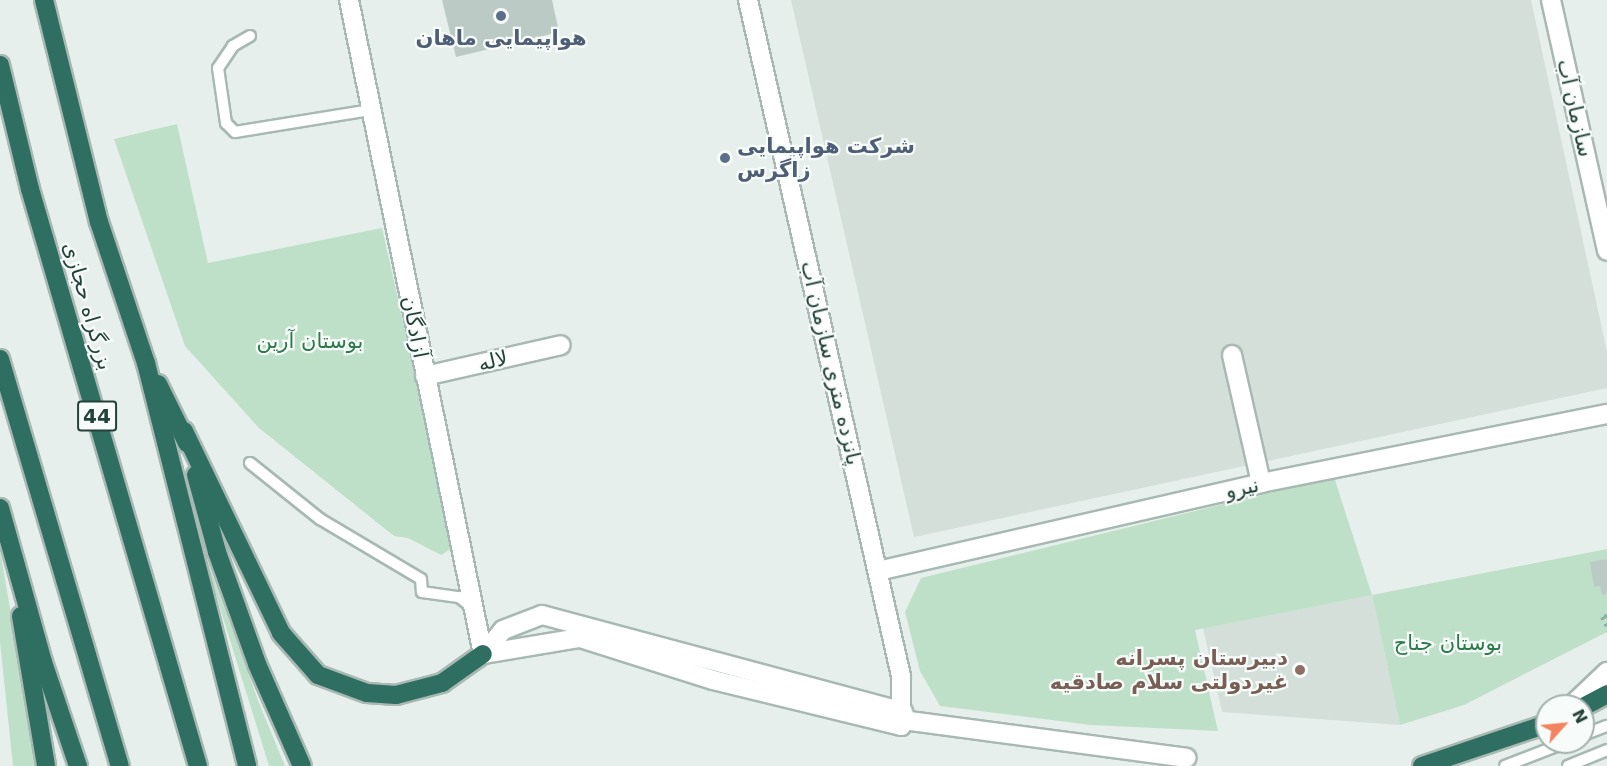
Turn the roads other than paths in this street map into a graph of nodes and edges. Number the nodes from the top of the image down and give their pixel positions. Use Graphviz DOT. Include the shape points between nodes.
graph roads {
  1 [pos="45,0"];
  2 [pos="349,0"];
  3 [pos="748,0"];
  4 [pos="1551,0"];
  5 [pos="250,36"];
  6 [pos="0,65"];
  7 [pos="371,110"];
  8 [pos="1607,250"];
  9 [pos="561,345"];
  10 [pos="1232,355"];
  11 [pos="0,359"];
  12 [pos="146,363"];
  13 [pos="425,376"];
  14 [pos="1607,414"];
  15 [pos="184,431"];
  16 [pos="250,462"];
  17 [pos="1261,483"];
  18 [pos="0,508"];
  19 [pos="15,567"];
  20 [pos="878,571"];
  21 [pos="476,610"];
  22 [pos="483,654"];
  23 [pos="1607,672"];
  24 [pos="1583,694"];
  25 [pos="231,705"];
  26 [pos="902,720"];
  27 [pos="1535,728"];
  28 [pos="1607,750"];
  29 [pos="1536,754"];
  30 [pos="1186,758"];
  31 [pos="46,766"];
  32 [pos="78,766"];
  33 [pos="120,766"];
  34 [pos="198,766"];
  35 [pos="247,766"];
  36 [pos="257,766"];
  37 [pos="302,766"];
  38 [pos="1422,766"];
  39 [pos="1505,766"];
  40 [pos="1568,766"];
  1 -- 12 [label="highway" via="99,222"];
  2 -- 7 [label="street, آزادگان"];
  3 -- 20 [label="street, پانزده متری سازمان آب"];
  4 -- 8 [label="street, سازمان آب"];
  5 -- 7 [label="lane" via="232,46 218,68 226,123 235,132"];
  6 -- 34 [label="highway, بزرگراه حجازی / 44" via="30,189"];
  7 -- 13 [label="street, آزادگان"];
  9 -- 13 [label="street, لاله"];
  10 -- 17 [label="street"];
  11 -- 33 [label="highway"];
  12 -- 15 [label="highway"];
  12 -- 25 [label="highway"];
  13 -- 21 [label="street, آزادگان"];
  14 -- 17 [label="street, نیرو"];
  15 -- 22 [label="highway" via="281,633 318,675 367,693 396,695 442,683"];
  15 -- 37 [label="highway" via="217,552 257,664"];
  16 -- 21 [label="lane" via="320,519 421,579 422,592 459,597"];
  17 -- 20 [label="street, نیرو"];
  18 -- 19 [label="highway"];
  19 -- 31 [label="highway"];
  19 -- 32 [label="highway"];
  20 -- 26 [label="street, پانزده متری سازمان آب" via="901,676"];
  21 -- 22 [label="street, آزادگان"];
  22 -- 26 [label="street" via="580,638 713,680"];
  22 -- 26 [label="street" via="503,630 542,615"];
  23 -- 24 [label="street"];
  25 -- 35 [label="highway"];
  25 -- 36 [label="highway"];
  26 -- 30 [label="street"];
  27 -- 38 [label="highway"];
  28 -- 40 [label="lane"];
  29 -- 39 [label="lane"];
}
